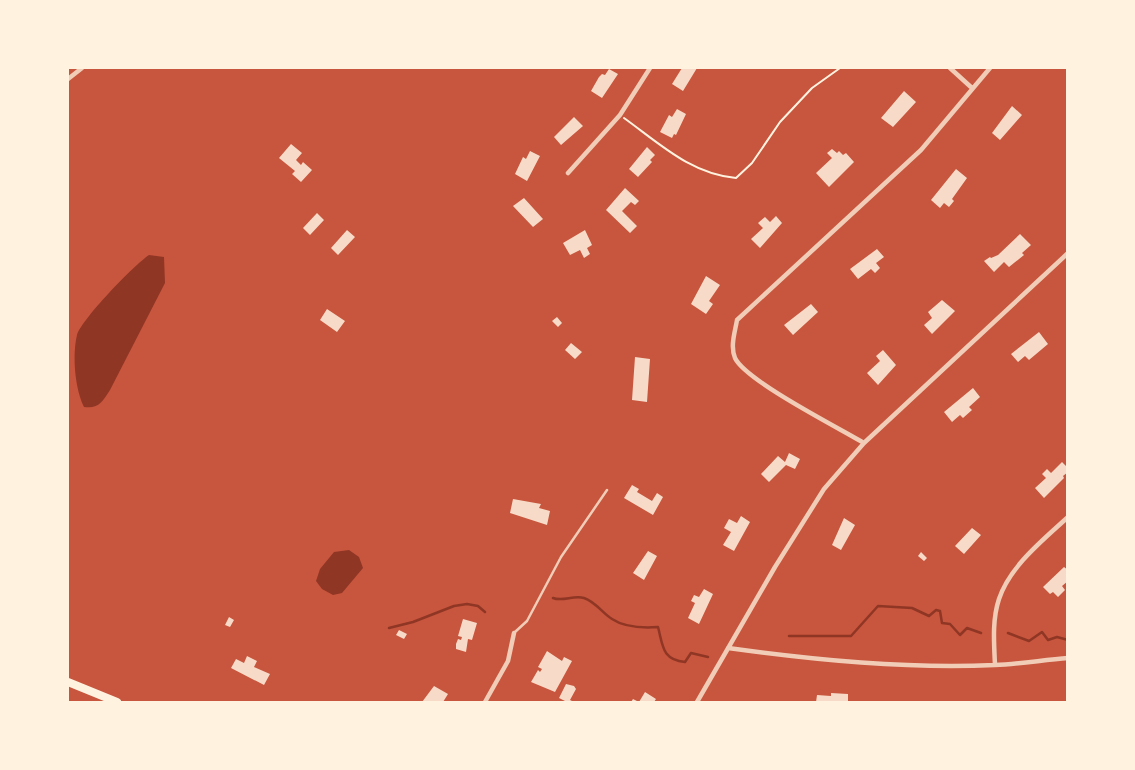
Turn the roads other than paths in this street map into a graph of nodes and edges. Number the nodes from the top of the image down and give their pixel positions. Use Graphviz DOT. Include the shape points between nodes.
graph roads {
  1 [pos="82,68"];
  2 [pos="650,68"];
  3 [pos="950,68"];
  4 [pos="990,68"];
  5 [pos="68,79"];
  6 [pos="972,88"];
  7 [pos="568,173"];
  8 [pos="1068,253"];
  9 [pos="864,443"];
  10 [pos="607,490"];
  11 [pos="1068,517"];
  12 [pos="514,633"];
  13 [pos="728,648"];
  14 [pos="1068,658"];
  15 [pos="995,665"];
  16 [pos="68,682"];
  17 [pos="117,702"];
  18 [pos="485,702"];
  19 [pos="697,702"];
  1 -- 5 [label="street"];
  2 -- 7 [label="street" via="620,115"];
  3 -- 6 [label="street"];
  4 -- 6 [label="street"];
  6 -- 9 [label="street" via="921,150 737,320 733,345 741,366 780,395"];
  8 -- 9 [label="street"];
  9 -- 13 [label="street" via="824,489"];
  10 -- 12 [label="lane" via="561,557 526,621"];
  11 -- 15 [label="street" via="1032,550 1013,573 999,599 994,628"];
  12 -- 18 [label="street" via="508,661"];
  13 -- 15 [label="street" via="816,660"];
  13 -- 19 [label="street"];
  14 -- 15 [label="street"];
  16 -- 17 [label="main road"];
}
